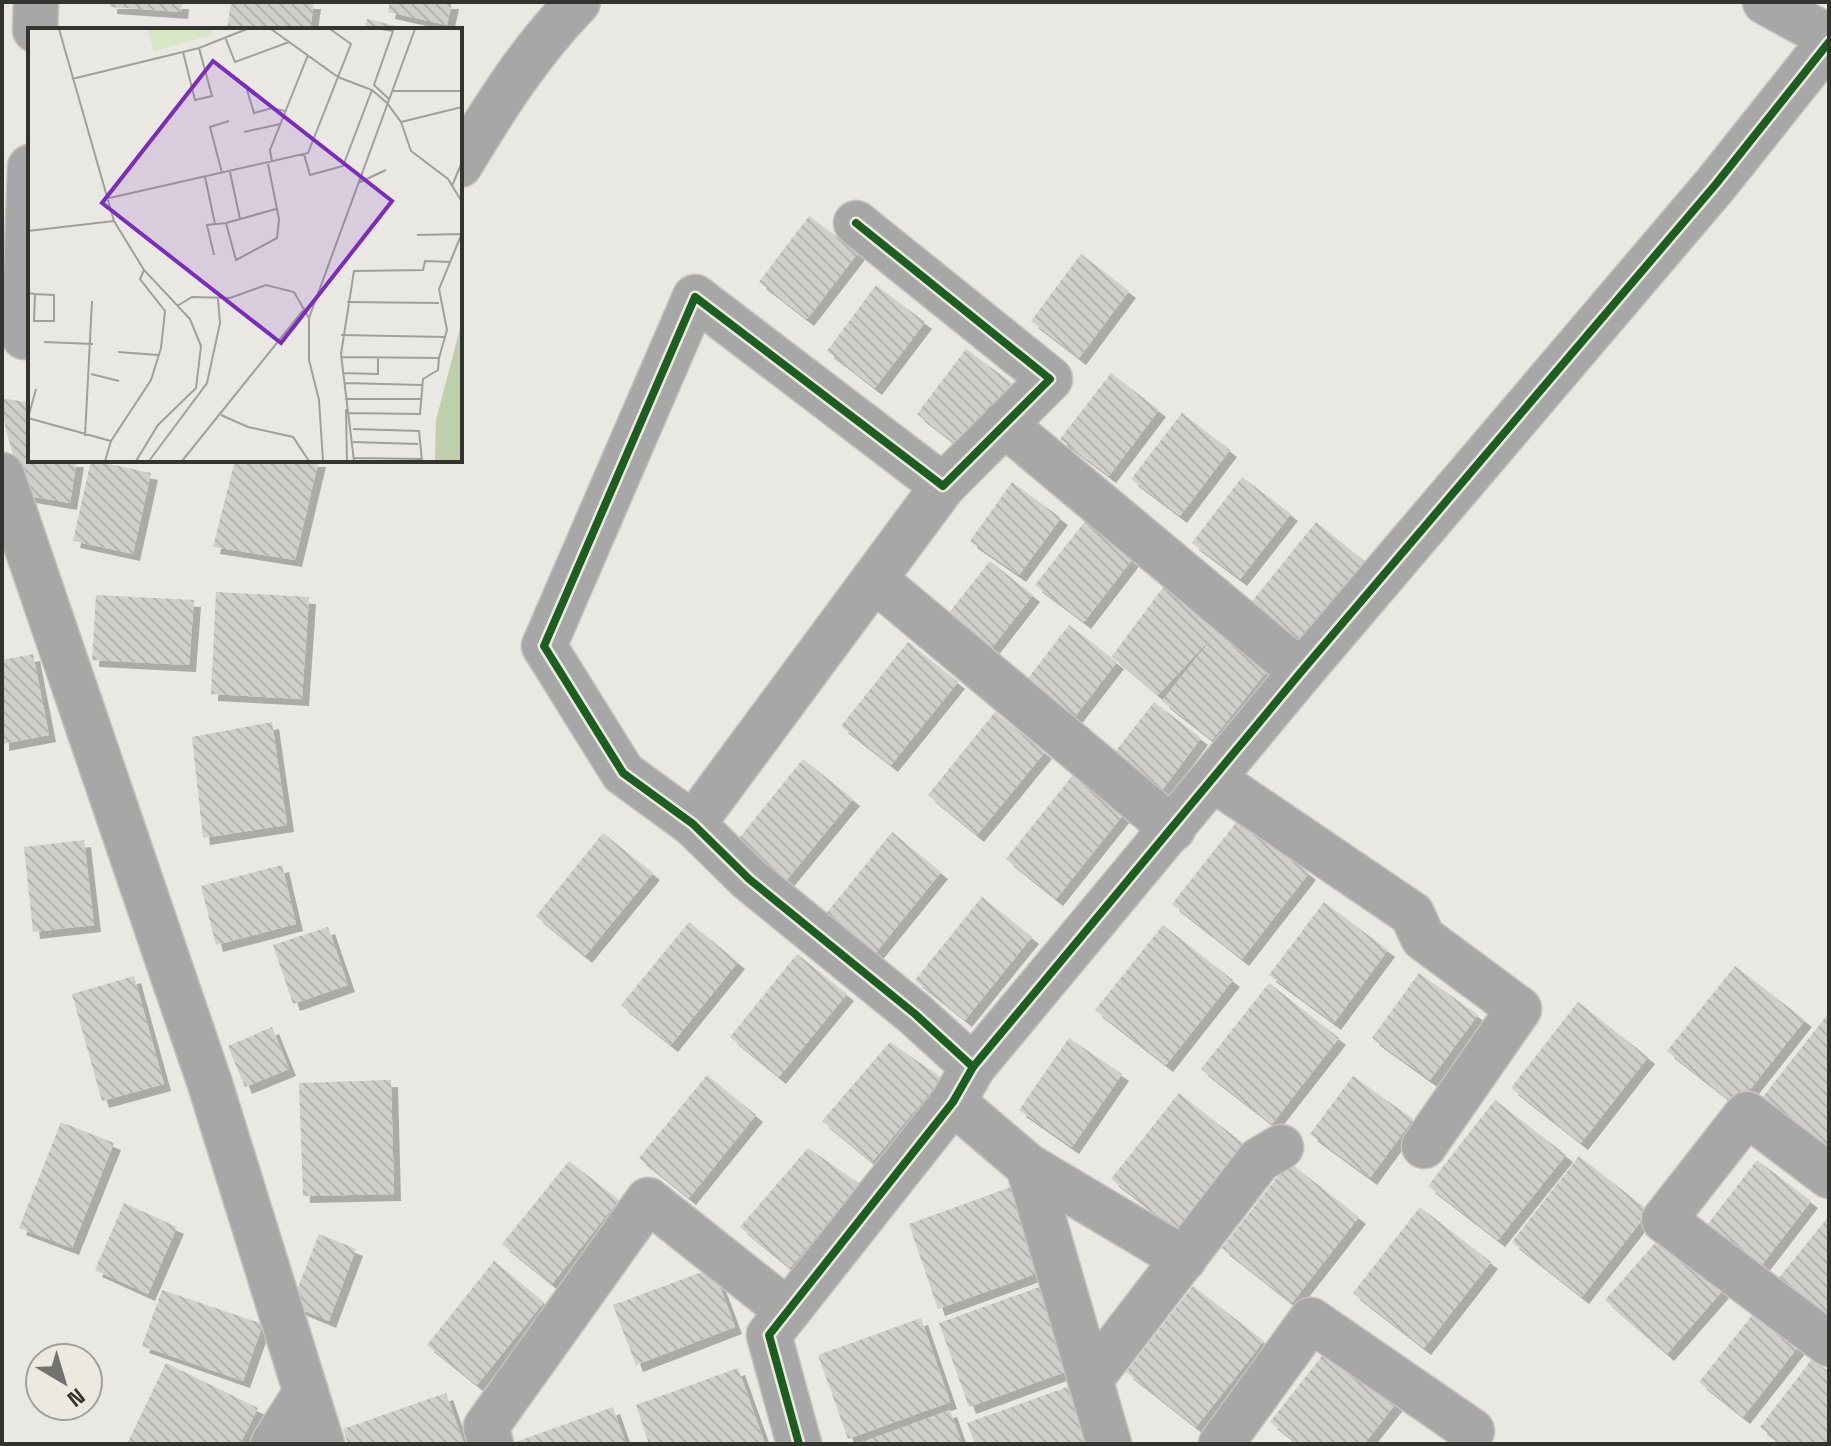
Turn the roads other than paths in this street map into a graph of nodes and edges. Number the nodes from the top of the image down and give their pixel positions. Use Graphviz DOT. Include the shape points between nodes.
graph roads {
  1 [pos="36,2"];
  2 [pos="578,2"];
  3 [pos="1765,2"];
  4 [pos="35,28"];
  5 [pos="1829,40"];
  6 [pos="462,162"];
  7 [pos="28,197"];
  8 [pos="856,223"];
  9 [pos="19,334"];
  10 [pos="1004,424"];
  11 [pos="2,475"];
  12 [pos="943,486"];
  13 [pos="874,579"];
  14 [pos="1301,672"];
  15 [pos="1213,779"];
  16 [pos="693,824"];
  17 [pos="1173,829"];
  18 [pos="963,1085"];
  19 [pos="1424,1146"];
  20 [pos="1281,1147"];
  21 [pos="1028,1166"];
  22 [pos="1829,1176"];
  23 [pos="1184,1259"];
  24 [pos="788,1311"];
  25 [pos="1829,1344"];
  26 [pos="1090,1380"];
  27 [pos="306,1392"];
  28 [pos="1472,1431"];
  29 [pos="273,1444"];
  30 [pos="322,1444"];
  31 [pos="491,1444"];
  32 [pos="799,1444"];
  33 [pos="1109,1444"];
  34 [pos="1221,1444"];
  1 -- 4 [label="street"];
  2 -- 6 [label="street" via="500,99"];
  3 -- 5 [label="street"];
  5 -- 14 [label="street" via="1716,184"];
  7 -- 9 [label="street"];
  8 -- 10 [label="street" via="1050,379"];
  10 -- 12 [label="street"];
  10 -- 14 [label="street"];
  11 -- 27 [label="street" via="210,1084"];
  12 -- 13 [label="street"];
  12 -- 16 [label="street" via="695,297 544,646 623,773"];
  13 -- 16 [label="street"];
  13 -- 17 [label="street"];
  14 -- 15 [label="street"];
  15 -- 17 [label="street"];
  15 -- 19 [label="street" via="1412,914 1423,938 1519,1009"];
  16 -- 18 [label="street" via="749,879 915,1014"];
  17 -- 18 [label="street"];
  18 -- 21 [label="street"];
  18 -- 24 [label="street"];
  20 -- 23 [label="street" via="1259,1160"];
  21 -- 23 [label="street"];
  21 -- 26 [label="street"];
  22 -- 25 [label="street" via="1747,1114 1664,1220"];
  23 -- 26 [label="street"];
  24 -- 31 [label="street" via="648,1200 486,1427"];
  24 -- 32 [label="street" via="769,1335"];
  26 -- 33 [label="street"];
  27 -- 29 [label="street"];
  27 -- 30 [label="street"];
  28 -- 34 [label="street" via="1311,1320"];
}
